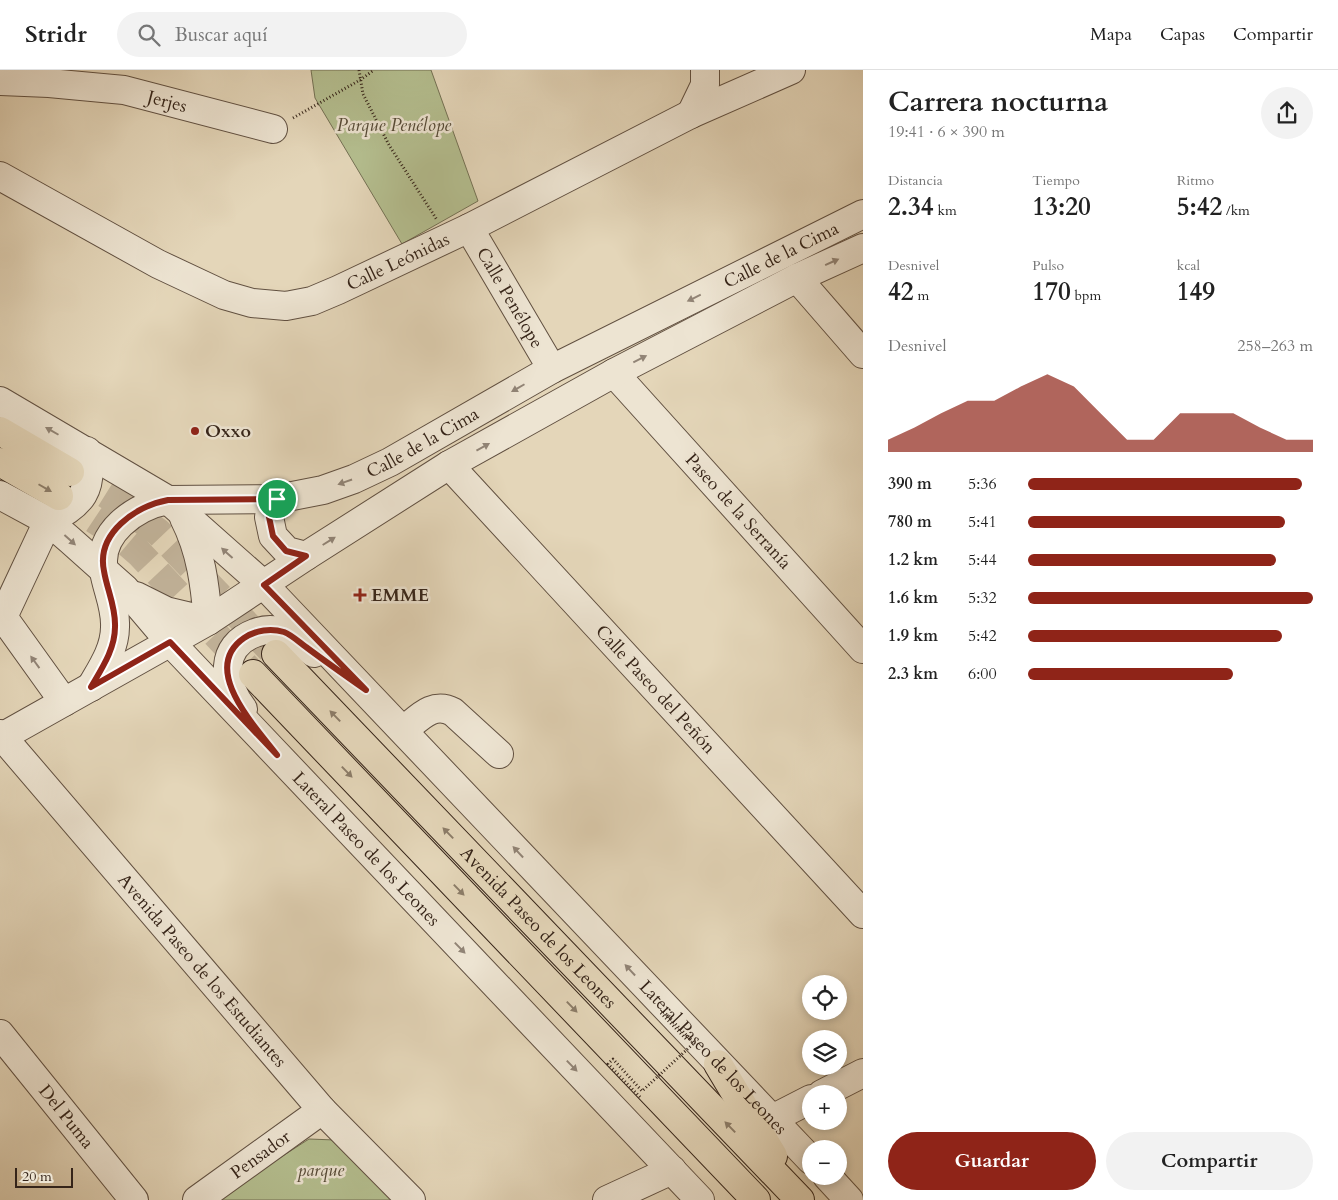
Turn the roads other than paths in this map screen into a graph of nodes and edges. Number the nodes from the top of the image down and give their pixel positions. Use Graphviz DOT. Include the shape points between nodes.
graph roads {
  1 [pos="705,70"];
  2 [pos="791,70"];
  3 [pos="2,85"];
  4 [pos="691,114"];
  5 [pos="273,129"];
  6 [pos="0,176"];
  7 [pos="863,214"];
  8 [pos="459,232"];
  9 [pos="863,248"];
  10 [pos="797,278"];
  11 [pos="863,354"];
  12 [pos="552,369"];
  13 [pos="614,373"];
  14 [pos="0,401"];
  15 [pos="0,431"];
  16 [pos="79,461"];
  17 [pos="0,462"];
  18 [pos="449,466"];
  19 [pos="59,496"];
  20 [pos="277,499"];
  21 [pos="2,501"];
  22 [pos="174,505"];
  23 [pos="48,521"];
  24 [pos="306,556"];
  25 [pos="103,571"];
  26 [pos="264,585"];
  27 [pos="125,589"];
  28 [pos="1,618"];
  29 [pos="208,621"];
  30 [pos="170,642"];
  31 [pos="863,649"];
  32 [pos="276,654"];
  33 [pos="253,674"];
  34 [pos="91,687"];
  35 [pos="366,690"];
  36 [pos="64,702"];
  37 [pos="404,730"];
  38 [pos="1,736"];
  39 [pos="499,754"];
  40 [pos="277,755"];
  41 [pos="863,914"];
  42 [pos="0,1034"];
  43 [pos="718,1064"];
  44 [pos="863,1073"];
  45 [pos="840,1085"];
  46 [pos="802,1104"];
  47 [pos="322,1110"];
  48 [pos="772,1119"];
  49 [pos="802,1151"];
  50 [pos="672,1170"];
  51 [pos="835,1185"];
  52 [pos="798,1198"];
  53 [pos="134,1200"];
  54 [pos="197,1200"];
  55 [pos="411,1200"];
  56 [pos="607,1200"];
  57 [pos="700,1200"];
  58 [pos="756,1200"];
  59 [pos="849,1200"];
  1 -- 4 [label="street" via="705,84"];
  2 -- 4 [label="street, Calle Leónidas"];
  3 -- 5 [label="street, Jerjes" via="124,90"];
  4 -- 8 [label="street, Calle Leónidas"];
  6 -- 8 [label="street, Calle Leónidas" via="158,264 224,295 252,303 286,306 312,300"];
  7 -- 12 [label="street, Calle de la Cima, one-way"];
  8 -- 12 [label="street, Calle Penélope"];
  10 -- 9 [label="street, Calle de la Cima, one-way"];
  10 -- 11 [label="street"];
  13 -- 10 [label="street, Calle de la Cima, one-way"];
  12 -- 20 [label="street, Calle de la Cima, one-way" via="381,466 323,490"];
  18 -- 13 [label="street, Calle de la Cima, one-way"];
  13 -- 31 [label="street, Paseo de la Serranía"];
  16 -- 14 [label="street, one-way"];
  15 -- 16 [label="main road"];
  16 -- 22 [label="street"];
  16 -- 23 [label="street" via="90,480 84,494 66,513"];
  17 -- 19 [label="main road, one-way"];
  24 -- 18 [label="street, Calle de la Cima, one-way"];
  18 -- 41 [label="street, Calle Paseo del Peñón"];
  20 -- 22 [label="street, Calle de la Cima"];
  20 -- 24 [label="street" via="269,517 273,536 286,551"];
  21 -- 23 [label="street, Lateral Paseo de los Leones"];
  22 -- 25 [label="street, Calle de la Cima" via="151,503 124,520 107,543"];
  26 -- 22 [label="street, one-way"];
  22 -- 29 [label="street" via="191,532 202,565"];
  23 -- 25 [label="street, Lateral Paseo de los Leones, one-way"];
  23 -- 28 [label="street"];
  24 -- 26 [label="street, Calle de la Cima"];
  25 -- 27 [label="street, Lateral Paseo de los Leones"];
  25 -- 34 [label="street, Calle de la Cima" via="114,607 115,628 113,644"];
  26 -- 29 [label="street, Calle de la Cima"];
  26 -- 35 [label="street, Lateral Paseo de los Leones"];
  27 -- 29 [label="street" via="152,605"];
  27 -- 30 [label="street, Lateral Paseo de los Leones"];
  36 -- 28 [label="street, one-way"];
  29 -- 30 [label="street, Calle de la Cima"];
  30 -- 34 [label="street, Calle de la Cima"];
  30 -- 40 [label="street, Lateral Paseo de los Leones"];
  52 -- 32 [label="main road, Avenida Paseo de los Leones, one-way"];
  33 -- 58 [label="main road, Avenida Paseo de los Leones, one-way"];
  34 -- 36 [label="street, Calle de la Cima"];
  35 -- 37 [label="street, Lateral Paseo de los Leones"];
  35 -- 40 [label="street" via="286,633 266,629 235,644 227,665 230,686 239,704"];
  36 -- 38 [label="street, Calle de la Cima"];
  37 -- 39 [label="street" via="429,711 444,707"];
  43 -- 37 [label="street, Lateral Paseo de los Leones, one-way"];
  38 -- 47 [label="street, Avenida Paseo de los Estudiantes"];
  40 -- 50 [label="street, Lateral Paseo de los Leones, one-way"];
  42 -- 53 [label="street, Del Puma"];
  43 -- 48 [label="street, Lateral Paseo de los Leones"];
  43 -- 52 [label="main road"];
  44 -- 45 [label="street"];
  46 -- 48 [label="street"];
  47 -- 54 [label="street, Pensador"];
  47 -- 55 [label="street, Avenida Paseo de los Estudiantes"];
  48 -- 49 [label="street, Lateral Paseo de los Leones"];
  50 -- 56 [label="street"];
  50 -- 57 [label="street, Lateral Paseo de los Leones"];
  51 -- 59 [label="street"];
}
